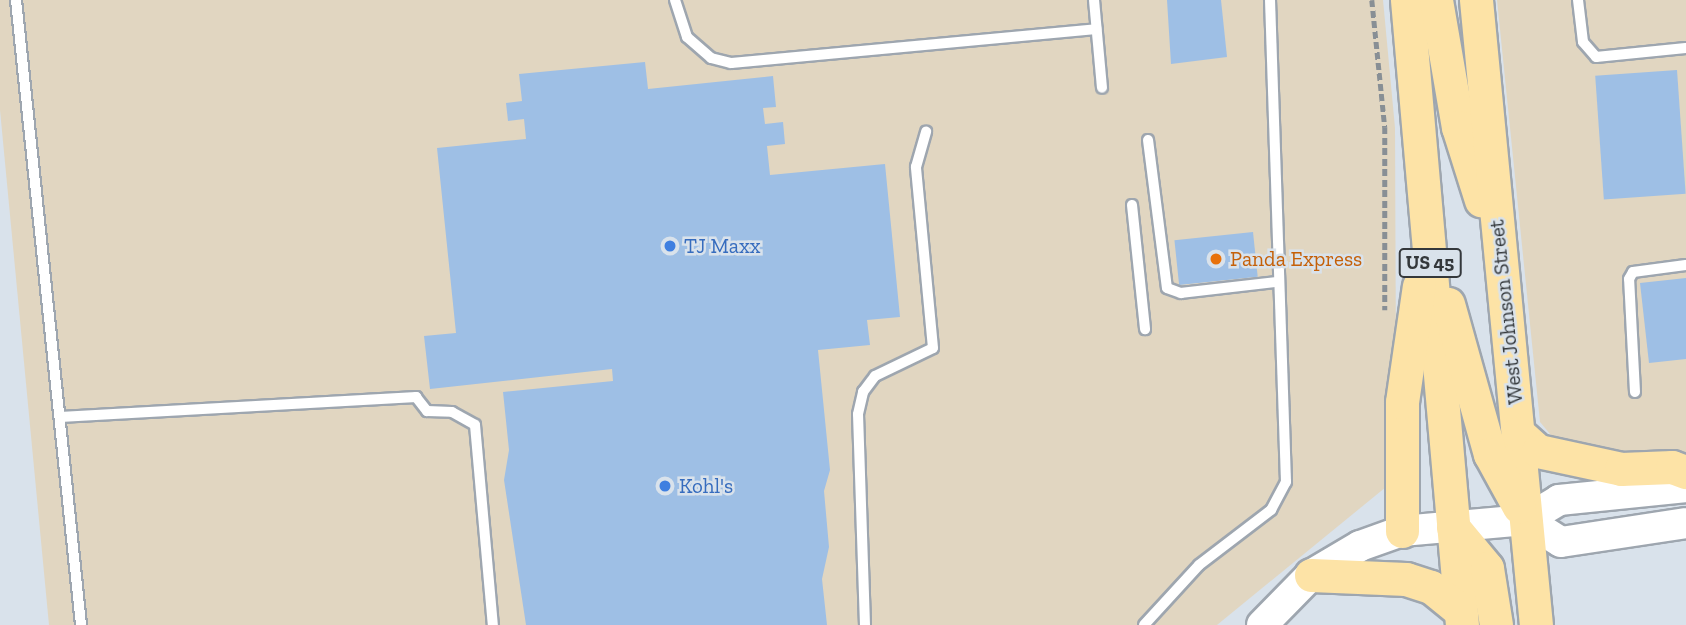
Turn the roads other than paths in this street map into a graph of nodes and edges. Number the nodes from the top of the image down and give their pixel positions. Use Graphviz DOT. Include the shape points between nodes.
graph roads {
  1 [pos="16,0"];
  2 [pos="675,0"];
  3 [pos="1094,0"];
  4 [pos="1270,0"];
  5 [pos="1407,0"];
  6 [pos="1436,0"];
  7 [pos="1476,0"];
  8 [pos="1578,0"];
  9 [pos="1096,29"];
  10 [pos="1686,48"];
  11 [pos="1102,88"];
  12 [pos="926,131"];
  13 [pos="1148,141"];
  14 [pos="1132,205"];
  15 [pos="1427,228"];
  16 [pos="1686,265"];
  17 [pos="1502,266"];
  18 [pos="1276,282"];
  19 [pos="1146,329"];
  20 [pos="1635,392"];
  21 [pos="60,417"];
  22 [pos="1518,432"];
  23 [pos="1686,472"];
  24 [pos="1686,487"];
  25 [pos="1526,520"];
  26 [pos="1686,523"];
  27 [pos="1453,527"];
  28 [pos="1402,531"];
  29 [pos="1311,575"];
  30 [pos="1461,618"];
  31 [pos="81,625"];
  32 [pos="494,625"];
  33 [pos="865,625"];
  34 [pos="1144,625"];
  35 [pos="1262,625"];
  36 [pos="1496,625"];
  37 [pos="1536,625"];
  1 -- 21 [label="lane"];
  2 -- 9 [label="lane" via="680,23 692,43 711,58 731,63"];
  3 -- 9 [label="lane"];
  4 -- 18 [label="lane"];
  5 -- 15 [label="main road, US 45"];
  6 -- 17 [label="main road" via="1458,127"];
  7 -- 17 [label="main road, West Johnson Street"];
  8 -- 10 [label="lane" via="1583,42 1596,57"];
  9 -- 11 [label="lane"];
  12 -- 33 [label="lane" via="916,167 933,348 875,376 863,392 858,414"];
  13 -- 18 [label="lane" via="1167,288 1181,293"];
  14 -- 19 [label="lane"];
  15 -- 25 [label="main road" via="1490,454"];
  15 -- 27 [label="main road, US 45"];
  15 -- 28 [label="main road" via="1402,402"];
  16 -- 20 [label="lane" via="1633,272 1629,279"];
  17 -- 22 [label="main road, West Johnson Street"];
  18 -- 34 [label="lane" via="1285,403 1283,495 1271,510 1199,565"];
  21 -- 31 [label="lane"];
  21 -- 32 [label="lane" via="416,397 427,411 452,412 474,425"];
  22 -- 23 [label="main road" via="1538,451 1621,469 1672,467"];
  22 -- 25 [label="main road, West Johnson Street"];
  24 -- 25 [label="main road" via="1559,500"];
  25 -- 26 [label="main road" via="1561,542"];
  25 -- 27 [label="main road"];
  25 -- 37 [label="main road, West Johnson Street"];
  27 -- 28 [label="main road"];
  27 -- 30 [label="main road, US 45"];
  27 -- 36 [label="main road" via="1487,568"];
  28 -- 29 [label="main road" via="1360,546"];
  29 -- 30 [label="main road" via="1406,579 1431,587"];
  29 -- 35 [label="main road"];
}
